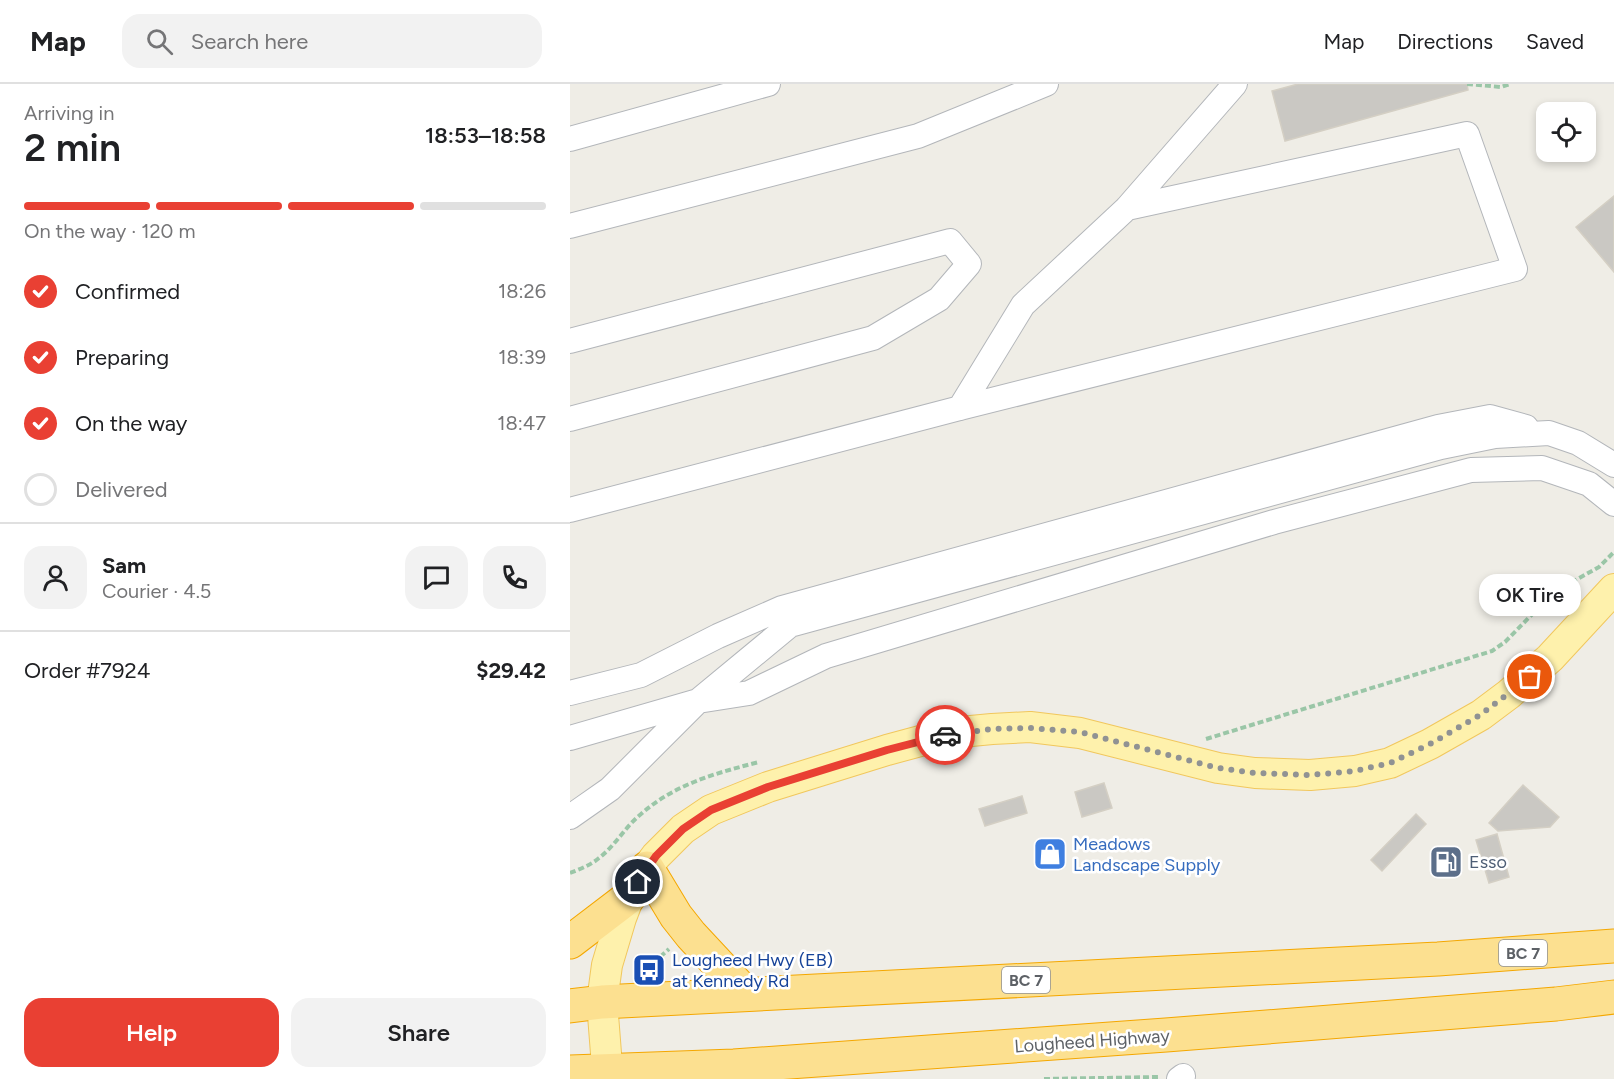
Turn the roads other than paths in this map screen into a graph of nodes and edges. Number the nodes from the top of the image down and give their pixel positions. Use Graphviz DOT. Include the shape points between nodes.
graph roads {
  1 [pos="768,84"];
  2 [pos="1046,84"];
  3 [pos="1235,84"];
  4 [pos="570,139"];
  5 [pos="1127,208"];
  6 [pos="570,226"];
  7 [pos="570,341"];
  8 [pos="960,408"];
  9 [pos="570,419"];
  10 [pos="1549,433"];
  11 [pos="1614,465"];
  12 [pos="1614,504"];
  13 [pos="570,510"];
  14 [pos="1614,589"];
  15 [pos="570,693"];
  16 [pos="698,702"];
  17 [pos="570,738"];
  18 [pos="570,817"];
  19 [pos="647,868"];
  20 [pos="629,897"];
  21 [pos="570,942"];
  22 [pos="1614,946"];
  23 [pos="746,994"];
  24 [pos="1614,997"];
  25 [pos="602,1002"];
  26 [pos="570,1006"];
  27 [pos="570,1072"];
  28 [pos="725,1073"];
  29 [pos="607,1075"];
  1 -- 4 [label="lane"];
  2 -- 6 [label="lane" via="918,136"];
  3 -- 5 [label="lane"];
  5 -- 8 [label="lane" via="1023,305"];
  5 -- 8 [label="lane" via="1467,134 1515,269"];
  7 -- 9 [label="lane" via="950,241 969,264 939,299 873,338"];
  8 -- 13 [label="lane"];
  10 -- 11 [label="lane" via="1578,443"];
  10 -- 15 [label="lane" via="1490,417 1438,427 782,608 641,675"];
  10 -- 16 [label="lane" via="1495,436 1441,447 790,625"];
  12 -- 16 [label="lane" via="1589,484 1542,468 1471,470 1274,522 826,656 749,693"];
  14 -- 19 [label="main road" via="1550,658 1509,694 1430,744 1390,763 1310,775 1255,773 1218,768 1080,732 1030,728 950,733 777,784 711,810 683,829"];
  16 -- 17 [label="lane"];
  16 -- 18 [label="lane" via="610,789"];
  19 -- 20 [label="main road"];
  19 -- 23 [label="highway" via="676,916"];
  20 -- 21 [label="highway"];
  20 -- 25 [label="main road" via="607,965"];
  22 -- 23 [label="highway, BC 7" via="1438,959"];
  23 -- 25 [label="highway, BC 7"];
  24 -- 28 [label="highway, Lougheed Highway"];
  25 -- 26 [label="highway, BC 7"];
  25 -- 29 [label="main road"];
  27 -- 29 [label="highway, Lougheed Highway"];
  28 -- 29 [label="highway, Lougheed Highway"];
}
